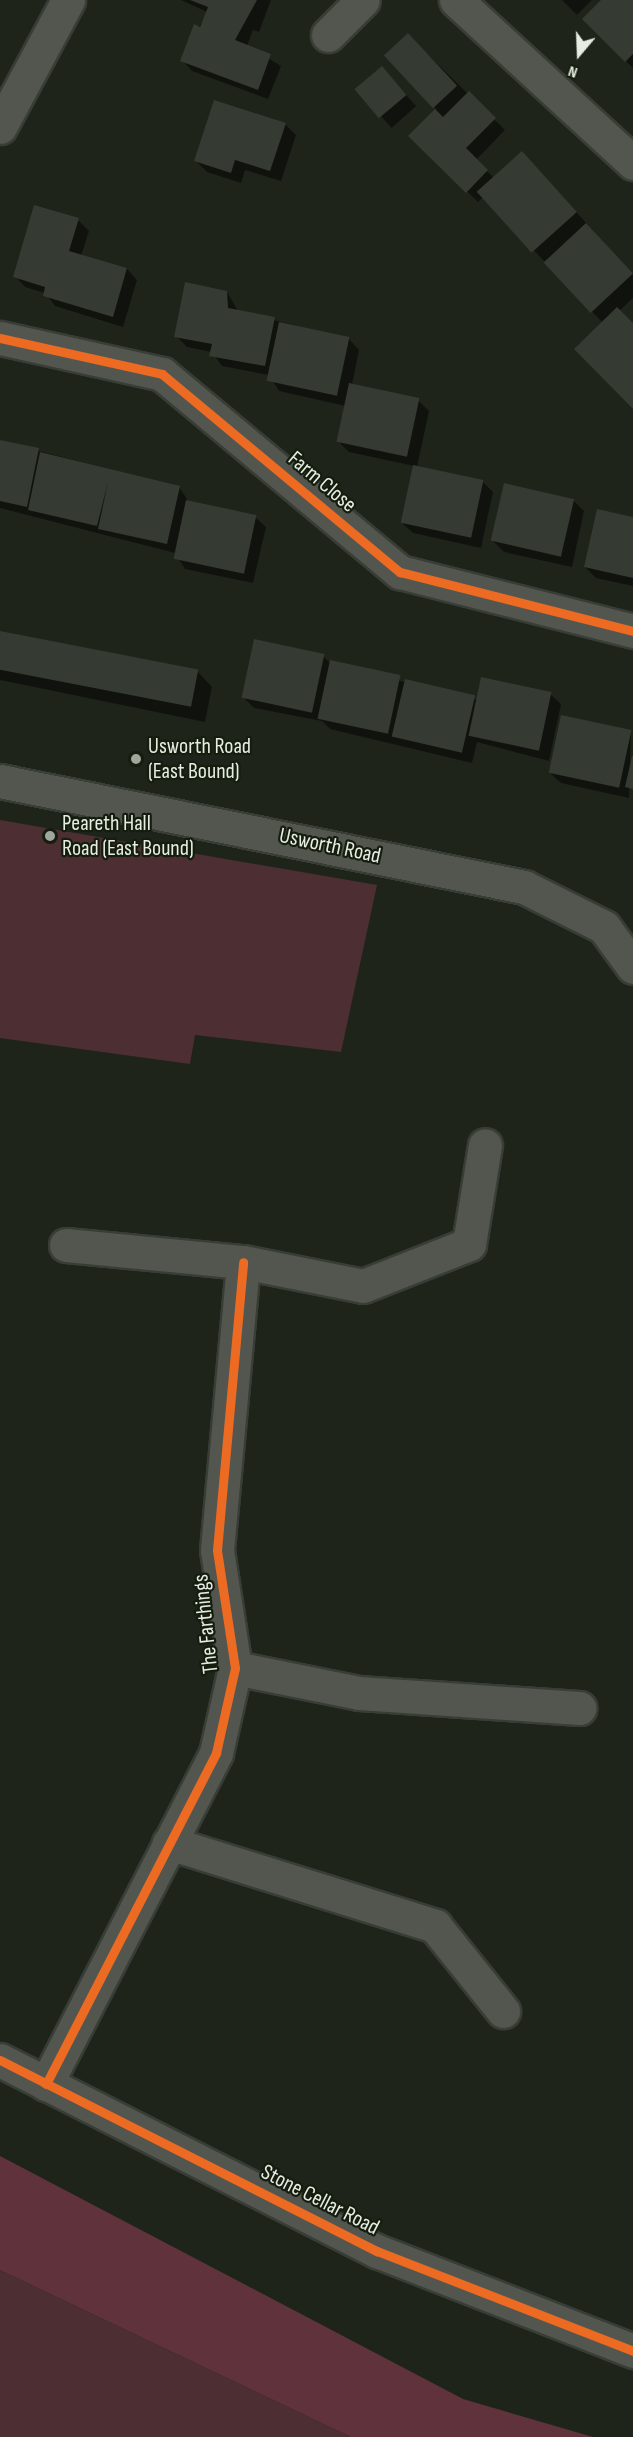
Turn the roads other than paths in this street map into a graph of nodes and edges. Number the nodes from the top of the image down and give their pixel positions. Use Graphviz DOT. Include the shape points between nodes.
graph roads {
  1 [pos="68,0"];
  2 [pos="363,0"];
  3 [pos="456,0"];
  4 [pos="328,35"];
  5 [pos="0,127"];
  6 [pos="633,163"];
  7 [pos="0,338"];
  8 [pos="633,631"];
  9 [pos="0,781"];
  10 [pos="633,967"];
  11 [pos="485,1145"];
  12 [pos="66,1245"];
  13 [pos="243,1262"];
  14 [pos="235,1668"];
  15 [pos="579,1708"];
  16 [pos="169,1843"];
  17 [pos="503,2011"];
  18 [pos="0,2060"];
  19 [pos="46,2084"];
  20 [pos="633,2351"];
  1 -- 5 [label="street"];
  2 -- 4 [label="street"];
  3 -- 6 [label="street"];
  7 -- 8 [label="street, Farm Close" via="162,374 400,572"];
  9 -- 10 [label="street, Usworth Road" via="524,887 604,927"];
  11 -- 13 [label="street" via="469,1244 363,1286"];
  12 -- 13 [label="street"];
  13 -- 14 [label="street, The Farthings" via="217,1550"];
  14 -- 15 [label="street, The Farthings" via="359,1693"];
  14 -- 16 [label="street, The Farthings" via="216,1753"];
  16 -- 17 [label="street" via="435,1926"];
  16 -- 19 [label="street, The Farthings"];
  18 -- 19 [label="street, Stone Cellar Road"];
  19 -- 20 [label="street, Stone Cellar Road" via="377,2251"];
}
